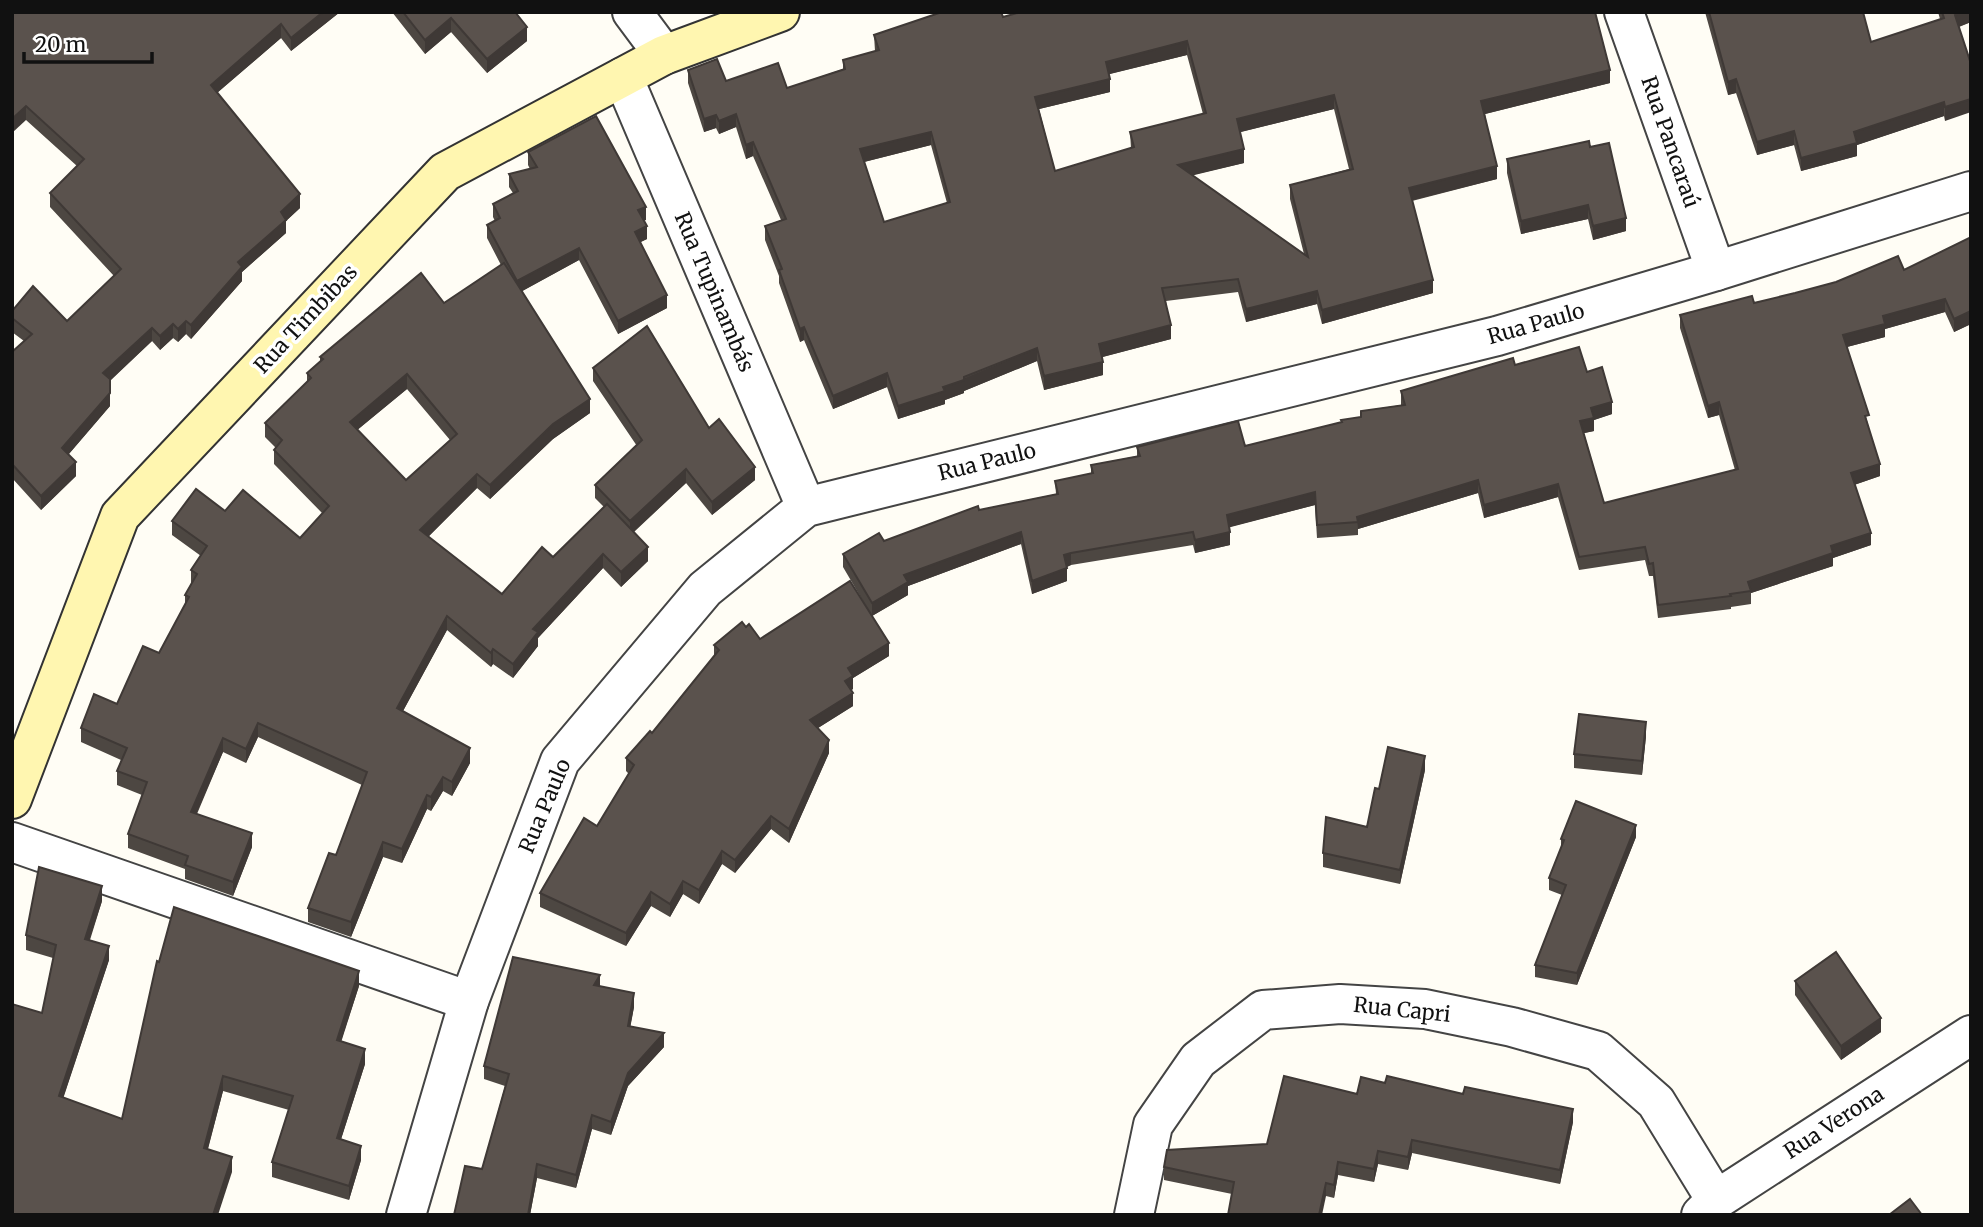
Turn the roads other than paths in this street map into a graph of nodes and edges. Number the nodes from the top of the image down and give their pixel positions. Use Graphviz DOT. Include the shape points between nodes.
graph roads {
  1 [pos="632,12"];
  2 [pos="780,12"];
  3 [pos="1624,12"];
  4 [pos="664,55"];
  5 [pos="623,77"];
  6 [pos="1971,191"];
  7 [pos="1716,271"];
  8 [pos="806,507"];
  9 [pos="12,799"];
  10 [pos="12,842"];
  11 [pos="469,1001"];
  12 [pos="1971,1035"];
  13 [pos="1708,1207"];
  14 [pos="406,1215"];
  15 [pos="1134,1215"];
  1 -- 4 [label="street"];
  2 -- 4 [label="main road, Rua Timbibas"];
  3 -- 7 [label="street, Rua Pancaraú"];
  4 -- 5 [label="main road, Rua Timbibas"];
  5 -- 8 [label="street, Rua Tupinambás"];
  5 -- 9 [label="main road, Rua Timbibas" via="445,172 120,516"];
  6 -- 7 [label="street, Rua Paulo"];
  7 -- 8 [label="street, Rua Paulo" via="1497,335"];
  8 -- 11 [label="street, Rua Paulo" via="705,589 559,761"];
  10 -- 11 [label="street"];
  11 -- 14 [label="street, Rua Paulo"];
  12 -- 13 [label="street, Rua Verona"];
  13 -- 15 [label="street, Rua Capri" via="1656,1102 1598,1051 1425,1009 1340,1004 1263,1010 1198,1060 1153,1125"];
}
